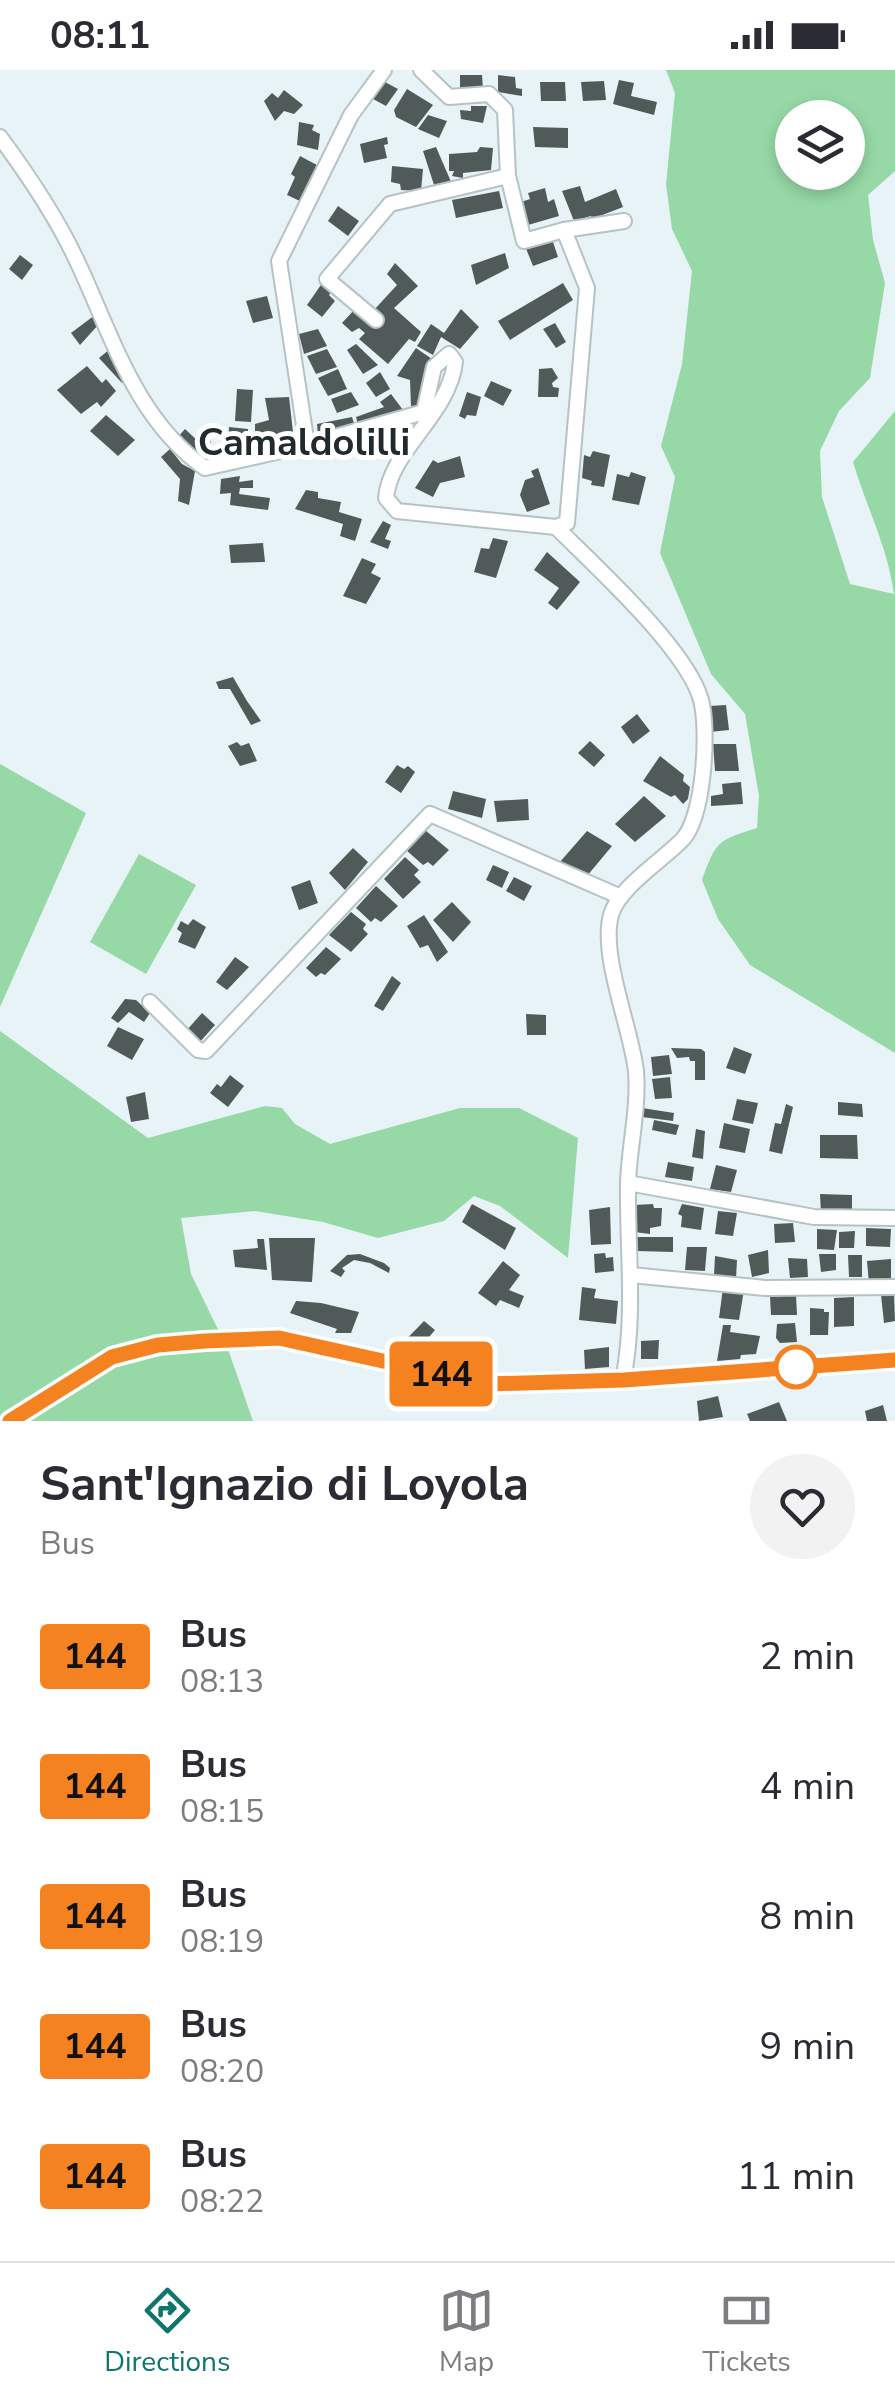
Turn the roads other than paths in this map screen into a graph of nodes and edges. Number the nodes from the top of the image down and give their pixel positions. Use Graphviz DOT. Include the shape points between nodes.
graph roads {
  1 [pos="384,70"];
  2 [pos="421,70"];
  3 [pos="0,136"];
  4 [pos="508,176"];
  5 [pos="624,222"];
  6 [pos="564,230"];
  7 [pos="376,320"];
  8 [pos="307,445"];
  9 [pos="556,527"];
  10 [pos="621,897"];
  11 [pos="150,1002"];
  12 [pos="628,1182"];
  13 [pos="895,1218"];
  14 [pos="631,1275"];
  15 [pos="895,1287"];
  16 [pos="895,1360"];
  17 [pos="624,1380"];
  18 [pos="10,1421"];
  1 -- 8 [label="street" via="352,116 278,261"];
  2 -- 4 [label="street" via="449,96 489,94 506,110"];
  3 -- 8 [label="street" via="76,259 132,384 172,442 205,468"];
  4 -- 6 [label="street" via="524,241"];
  4 -- 7 [label="street" via="390,204 326,279"];
  5 -- 6 [label="street"];
  6 -- 9 [label="street" via="586,288 567,522"];
  8 -- 9 [label="street" via="424,412 434,366 449,354 449,384 388,478 386,498 397,511"];
  9 -- 10 [label="street" via="644,615 701,700 696,817 687,835"];
  10 -- 11 [label="street" via="430,814 206,1051"];
  10 -- 12 [label="street" via="610,926 637,1086"];
  12 -- 13 [label="street" via="814,1217"];
  12 -- 14 [label="street"];
  14 -- 15 [label="street" via="766,1288"];
  14 -- 17 [label="street"];
  16 -- 17 [label="street"];
  17 -- 18 [label="street" via="487,1384 279,1338 205,1341 112,1357"];
}
